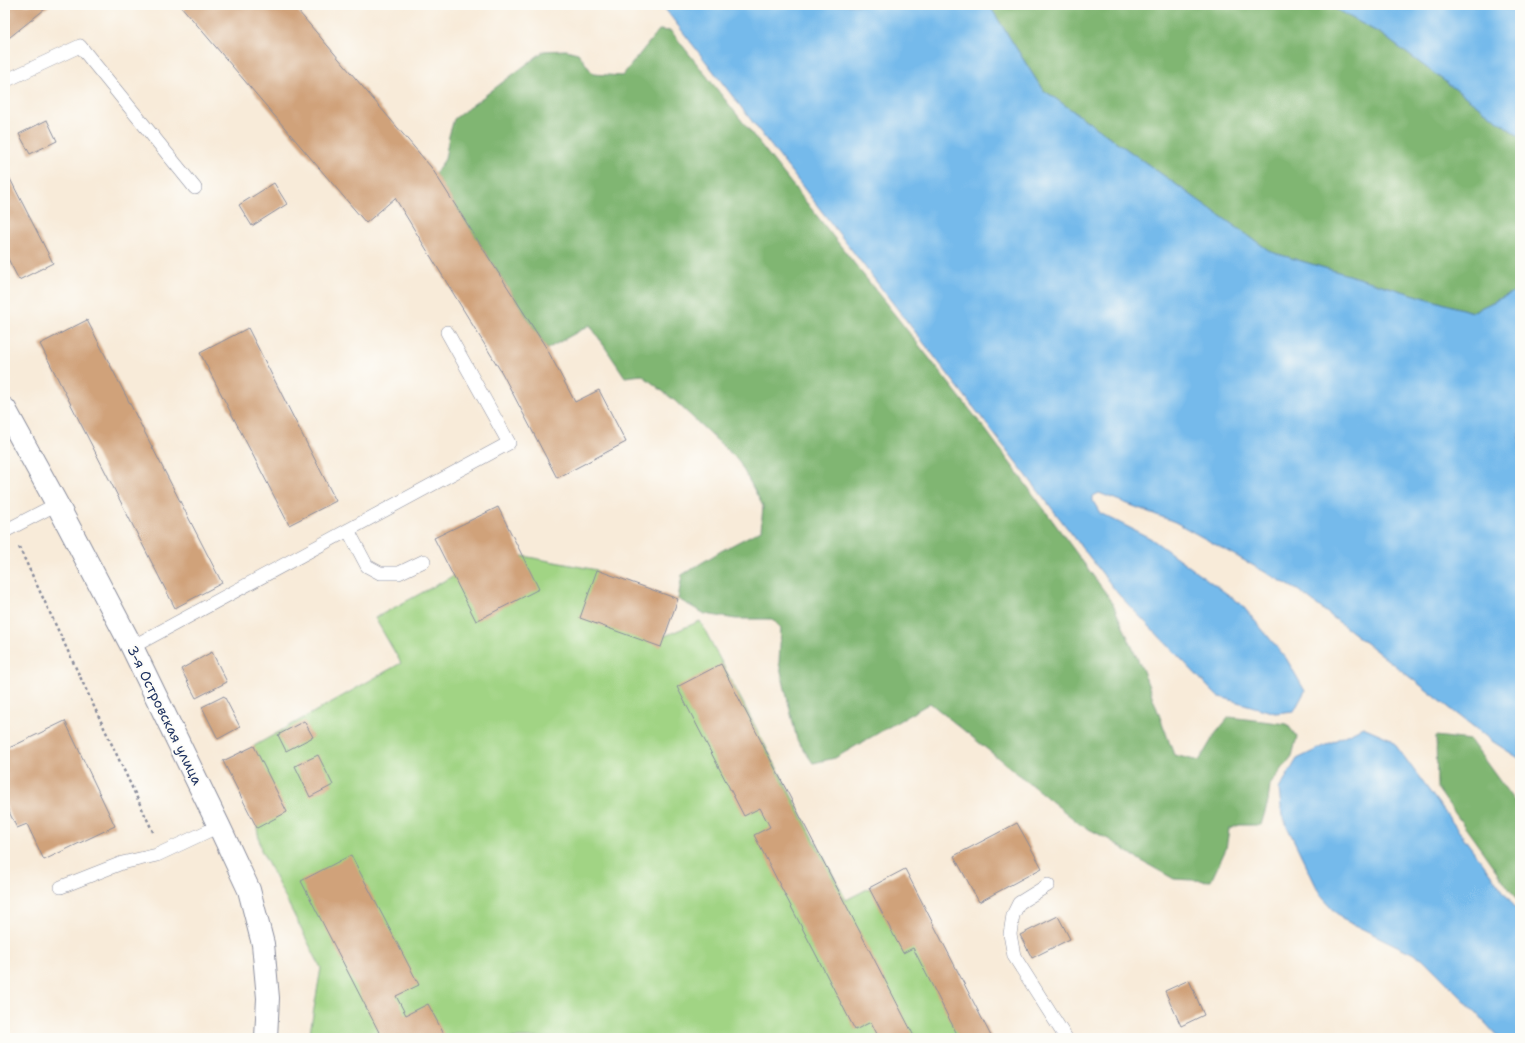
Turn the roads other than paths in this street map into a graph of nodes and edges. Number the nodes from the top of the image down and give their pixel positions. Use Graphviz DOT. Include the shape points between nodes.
graph roads {
  1 [pos="5,81"];
  2 [pos="195,188"];
  3 [pos="447,332"];
  4 [pos="5,409"];
  5 [pos="57,504"];
  6 [pos="8,530"];
  7 [pos="348,530"];
  8 [pos="424,561"];
  9 [pos="132,647"];
  10 [pos="219,826"];
  11 [pos="1048,885"];
  12 [pos="61,887"];
  13 [pos="266,1038"];
  14 [pos="1066,1038"];
  1 -- 2 [label="lane" via="80,46"];
  3 -- 7 [label="lane" via="509,443"];
  4 -- 5 [label="street, 3-я Островская улица"];
  5 -- 6 [label="lane"];
  5 -- 9 [label="street, 3-я Островская улица"];
  7 -- 8 [label="lane" via="367,566 380,573 399,573"];
  7 -- 9 [label="lane"];
  9 -- 10 [label="street, 3-я Островская улица"];
  10 -- 12 [label="lane" via="157,855 122,863"];
  10 -- 13 [label="street, 3-я Островская улица" via="249,890 263,944 268,998"];
  11 -- 14 [label="lane" via="1019,903 1013,915 1010,934 1014,956"];
}
